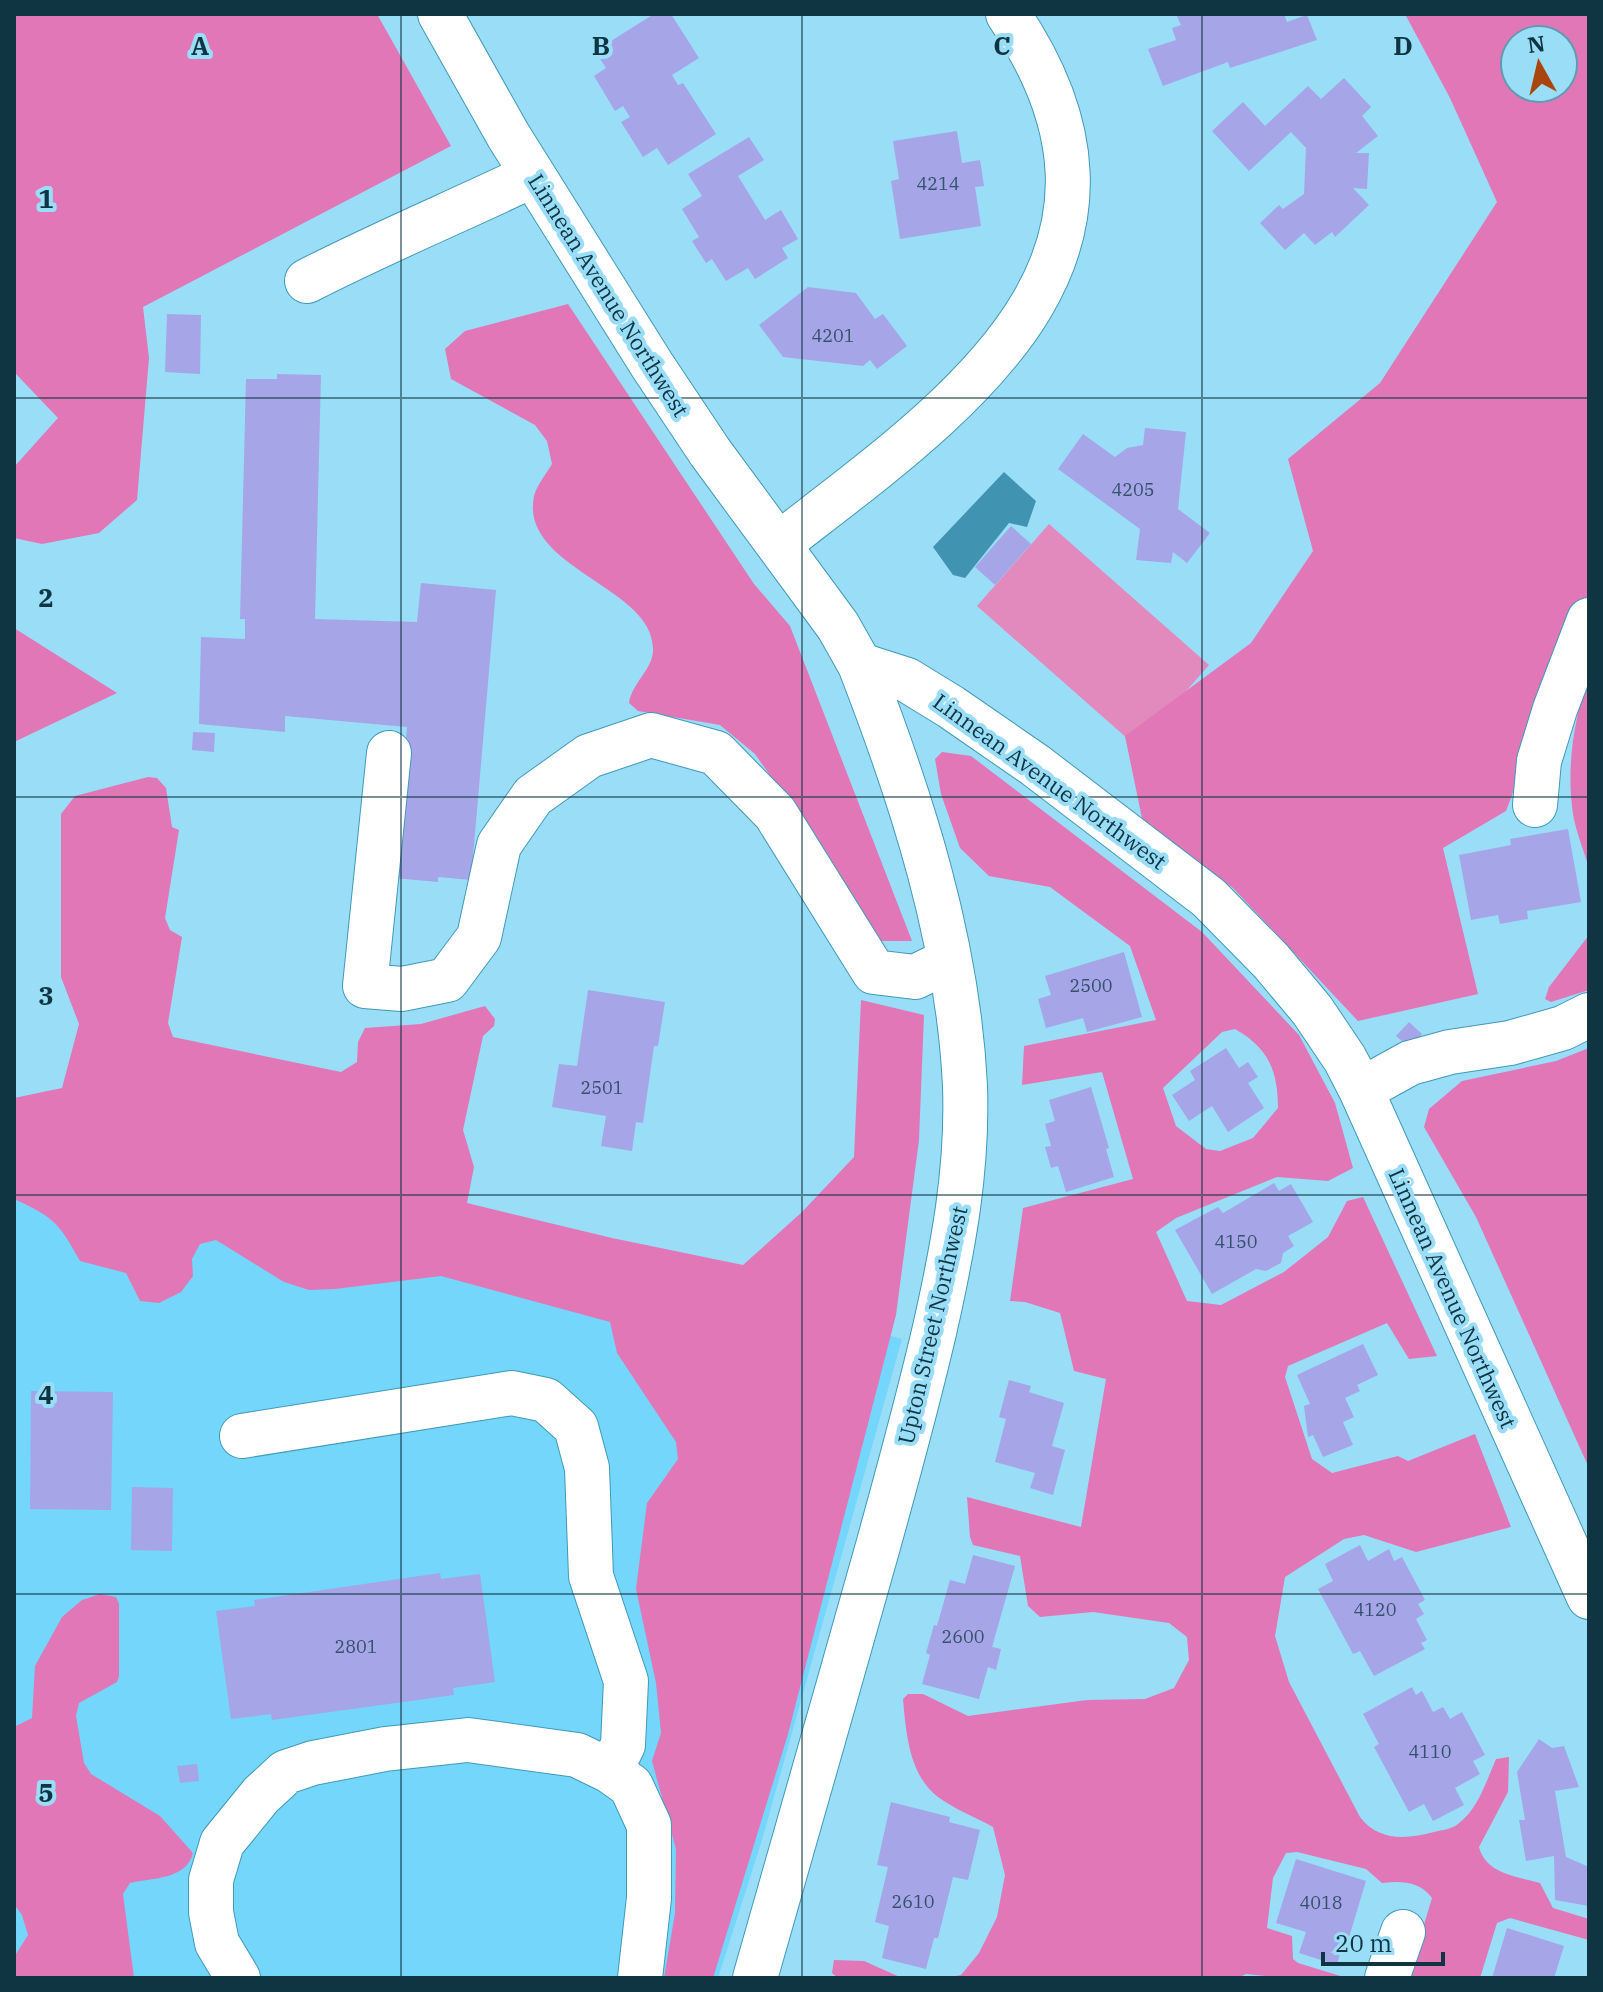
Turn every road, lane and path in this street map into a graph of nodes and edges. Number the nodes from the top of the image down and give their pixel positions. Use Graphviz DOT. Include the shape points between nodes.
graph roads {
  1 [pos="440,14"];
  2 [pos="1008,14"];
  3 [pos="533,175"];
  4 [pos="307,281"];
  5 [pos="779,544"];
  6 [pos="1589,620"];
  7 [pos="860,665"];
  8 [pos="389,753"];
  9 [pos="1535,805"];
  10 [pos="948,961"];
  11 [pos="1589,1015"];
  12 [pos="1361,1090"];
  13 [pos="242,1436"];
  14 [pos="1589,1597"];
  15 [pos="610,1771"];
  16 [pos="1403,1932"];
  17 [pos="238,1978"];
  18 [pos="640,1978"];
  19 [pos="755,1978"];
  20 [pos="1387,1978"];
  1 -- 3 [label="street, Linnean Avenue Northwest"];
  2 -- 5 [label="street" via="1047,85 1063,141 1068,196 1050,271 998,352 939,416"];
  3 -- 4 [label="street"];
  3 -- 5 [label="street, Linnean Avenue Northwest" via="710,452"];
  5 -- 7 [label="street, Linnean Avenue Northwest"];
  6 -- 9 [label="street" via="1539,761"];
  7 -- 10 [label="street, Upton Street Northwest" via="927,860"];
  7 -- 12 [label="street, Linnean Avenue Northwest" via="907,680 951,707 1209,898 1312,1010"];
  8 -- 10 [label="street" via="365,986 402,989 447,980 479,937 499,845 533,796 589,756 651,735 716,753 775,813 874,972 915,977"];
  10 -- 19 [label="street, Upton Street Northwest" via="965,1089 955,1239 891,1501"];
  11 -- 12 [label="street" via="1510,1043 1410,1063"];
  12 -- 14 [label="street, Linnean Avenue Northwest"];
  13 -- 15 [label="street" via="512,1393 546,1400 576,1427 587,1468 591,1576 626,1681 623,1745"];
  15 -- 17 [label="street" via="577,1755 468,1740 343,1757 286,1772 249,1807 222,1843 211,1880 217,1943"];
  15 -- 18 [label="street" via="631,1786 649,1825 649,1898"];
  16 -- 20 [label="street"];
}
